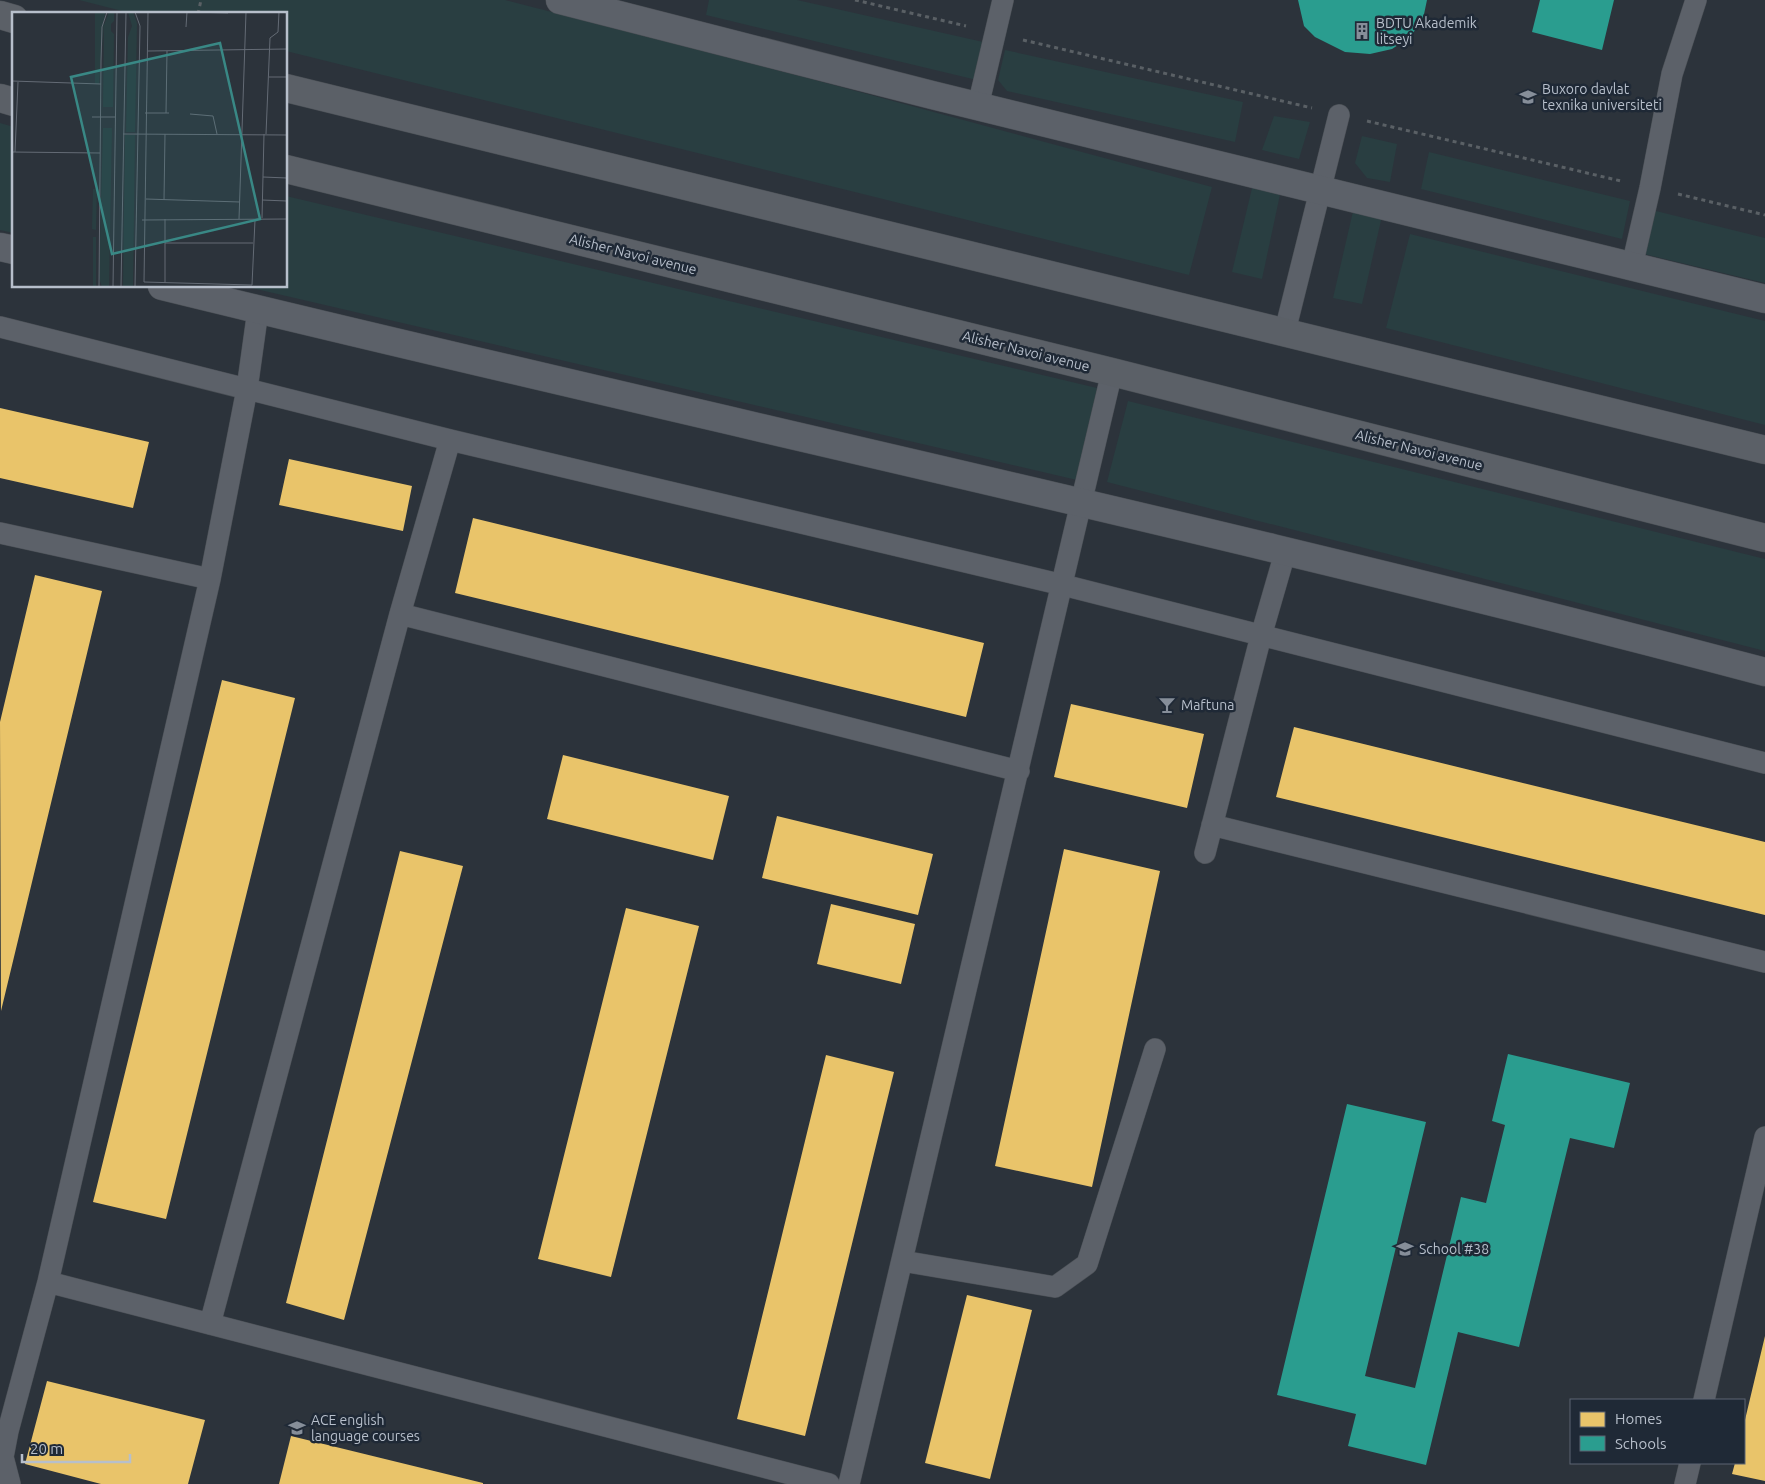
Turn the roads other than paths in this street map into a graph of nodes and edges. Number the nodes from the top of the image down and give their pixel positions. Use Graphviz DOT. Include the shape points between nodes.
graph roads {
  1 [pos="560,0"];
  2 [pos="1003,0"];
  3 [pos="1696,0"];
  4 [pos="288,88"];
  5 [pos="978,106"];
  6 [pos="1339,114"];
  7 [pos="288,169"];
  8 [pos="1321,190"];
  9 [pos="1632,266"];
  10 [pos="170,288"];
  11 [pos="1765,299"];
  12 [pos="258,310"];
  13 [pos="0,327"];
  14 [pos="1285,331"];
  15 [pos="1112,372"];
  16 [pos="248,389"];
  17 [pos="450,440"];
  18 [pos="1765,450"];
  19 [pos="1080,501"];
  20 [pos="0,533"];
  21 [pos="1765,538"];
  22 [pos="1285,553"];
  23 [pos="210,579"];
  24 [pos="1063,585"];
  25 [pos="400,614"];
  26 [pos="1261,636"];
  27 [pos="1765,672"];
  28 [pos="1765,763"];
  29 [pos="1019,771"];
  30 [pos="1212,825"];
  31 [pos="1205,853"];
  32 [pos="1765,962"];
  33 [pos="1155,1049"];
  34 [pos="1765,1137"];
  35 [pos="902,1261"];
  36 [pos="48,1282"];
  37 [pos="210,1324"];
  38 [pos="1704,1399"];
  39 [pos="4,1429"];
  40 [pos="1690,1464"];
  41 [pos="10,1484"];
  42 [pos="829,1484"];
  43 [pos="849,1484"];
  44 [pos="1685,1484"];
  1 -- 5 [label="street"];
  2 -- 5 [label="lane"];
  3 -- 9 [label="lane" via="1672,74"];
  4 -- 14 [label="main road"];
  5 -- 8 [label="street"];
  6 -- 8 [label="lane"];
  7 -- 15 [label="main road, Alisher Navoi avenue"];
  8 -- 9 [label="street"];
  8 -- 14 [label="lane"];
  9 -- 11 [label="street"];
  10 -- 12 [label="street"];
  12 -- 16 [label="lane"];
  12 -- 19 [label="street"];
  13 -- 16 [label="lane"];
  14 -- 18 [label="main road"];
  15 -- 19 [label="lane"];
  15 -- 21 [label="main road, Alisher Navoi avenue"];
  16 -- 17 [label="lane"];
  16 -- 23 [label="lane"];
  17 -- 24 [label="lane"];
  17 -- 25 [label="lane"];
  19 -- 22 [label="street"];
  19 -- 24 [label="lane"];
  20 -- 23 [label="lane"];
  22 -- 26 [label="lane"];
  22 -- 27 [label="street"];
  23 -- 36 [label="lane"];
  24 -- 26 [label="lane"];
  24 -- 29 [label="lane"];
  25 -- 29 [label="lane"];
  25 -- 37 [label="lane"];
  26 -- 28 [label="lane"];
  26 -- 30 [label="lane"];
  29 -- 35 [label="lane"];
  30 -- 31 [label="lane"];
  30 -- 32 [label="lane"];
  33 -- 35 [label="lane" via="1087,1264 1054,1287"];
  34 -- 38 [label="lane"];
  35 -- 43 [label="lane"];
  36 -- 37 [label="lane"];
  36 -- 39 [label="lane"];
  37 -- 42 [label="lane"];
  39 -- 41 [label="lane" via="4,1457"];
  40 -- 44 [label="lane"];
}
